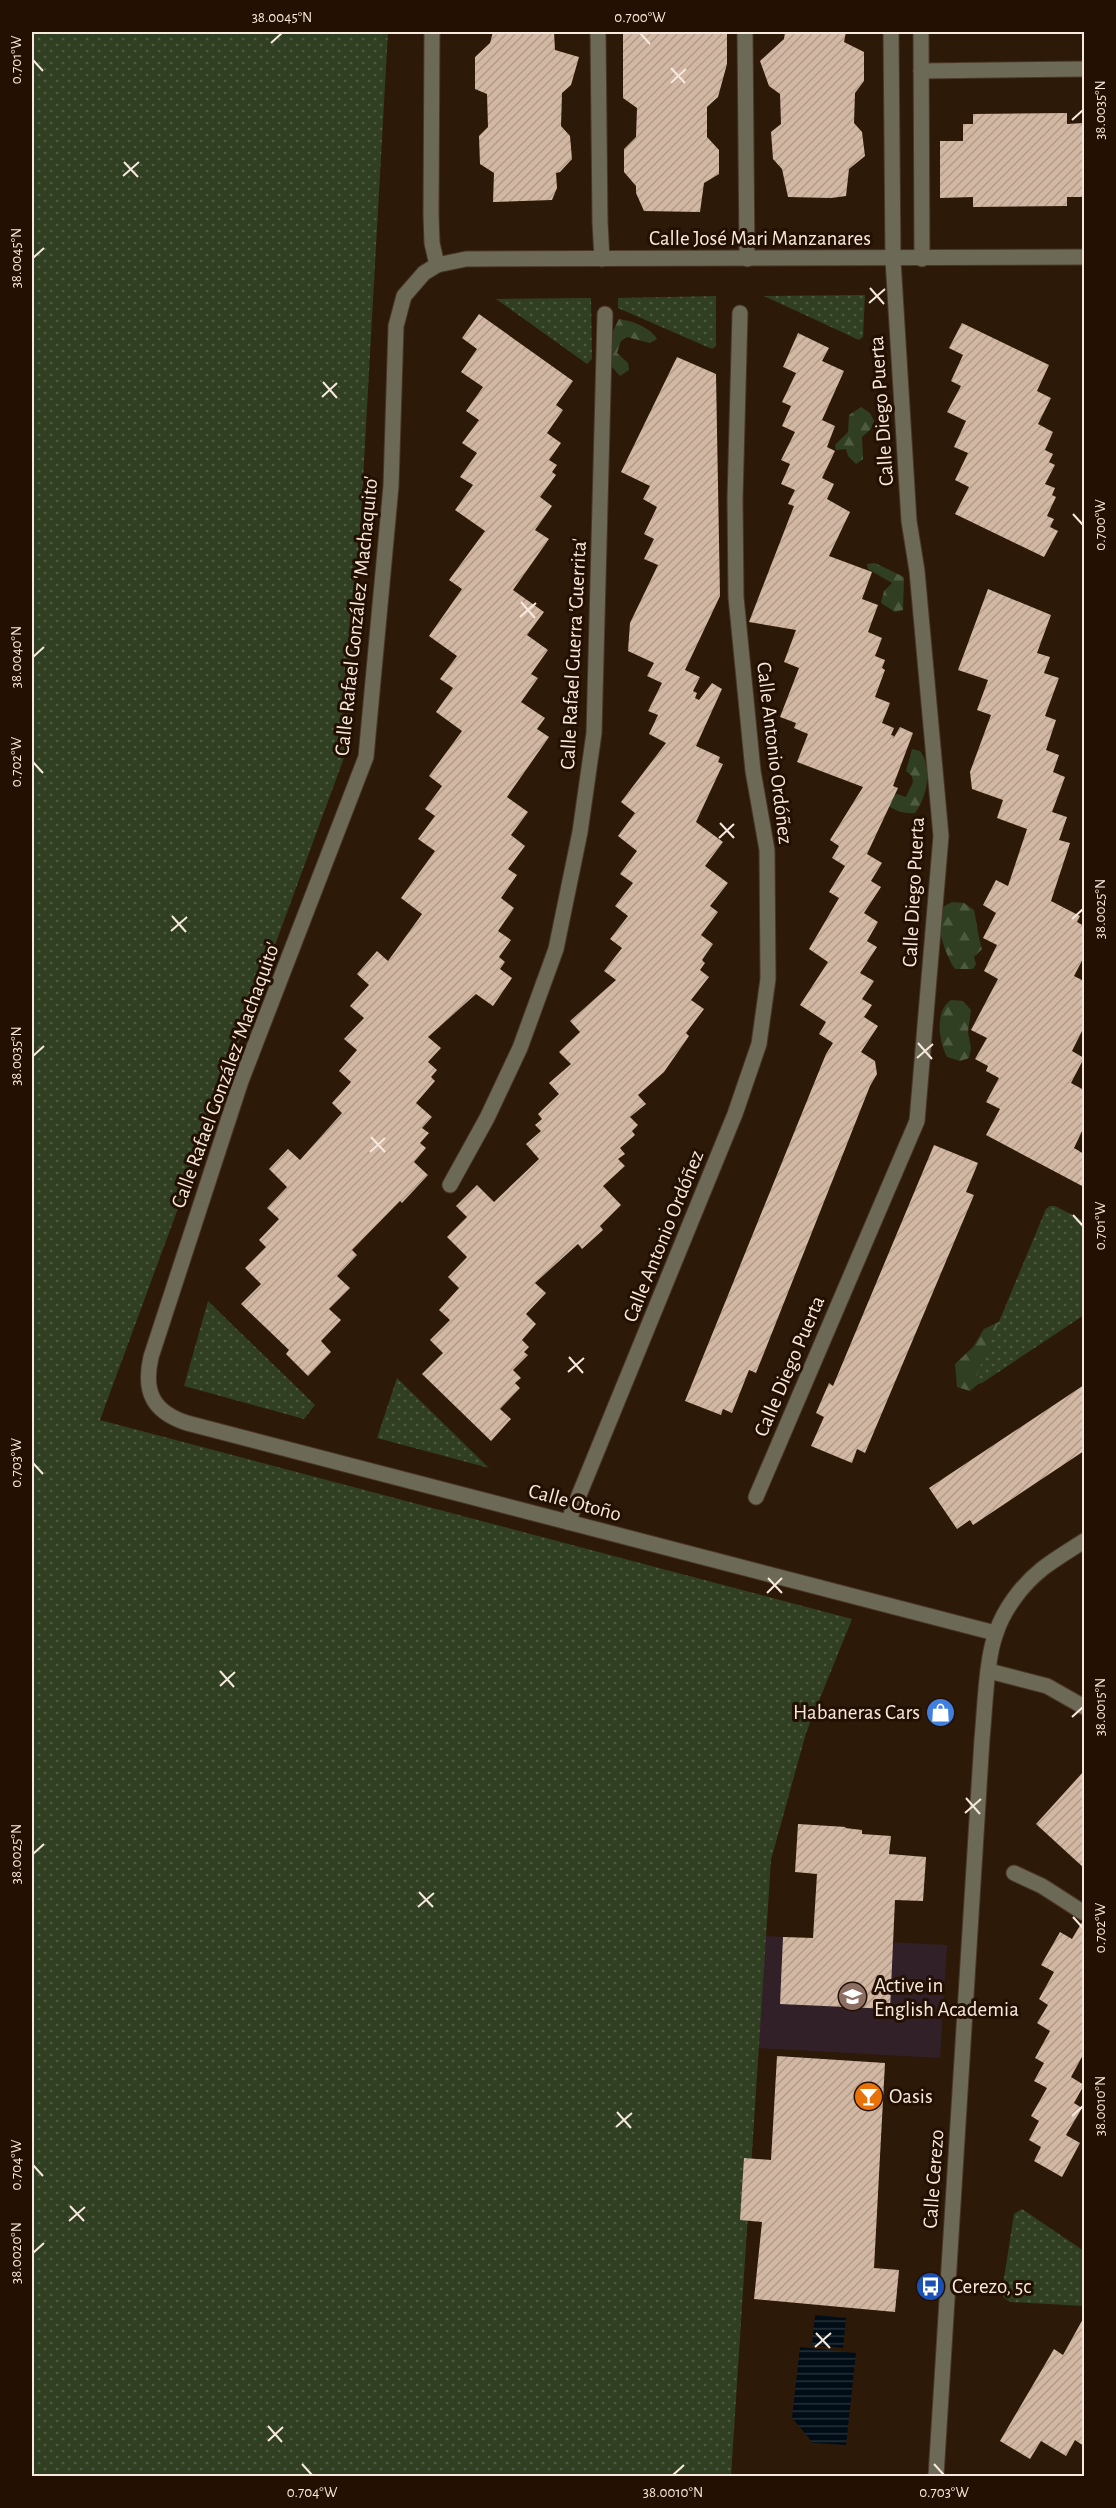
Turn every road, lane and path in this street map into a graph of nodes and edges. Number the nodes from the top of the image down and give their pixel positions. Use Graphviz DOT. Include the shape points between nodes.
graph roads {
  1 [pos="432,32"];
  2 [pos="598,32"];
  3 [pos="745,32"];
  4 [pos="891,32"];
  5 [pos="921,32"];
  6 [pos="1084,69"];
  7 [pos="921,70"];
  8 [pos="1084,257"];
  9 [pos="602,259"];
  10 [pos="747,259"];
  11 [pos="922,259"];
  12 [pos="893,260"];
  13 [pos="437,265"];
  14 [pos="740,313"];
  15 [pos="605,314"];
  16 [pos="450,1185"];
  17 [pos="152,1399"];
  18 [pos="756,1497"];
  19 [pos="568,1522"];
  20 [pos="1084,1541"];
  21 [pos="995,1634"];
  22 [pos="989,1671"];
  23 [pos="1084,1707"];
  24 [pos="1014,1873"];
  25 [pos="1084,1913"];
  26 [pos="936,2476"];
  1 -- 13 [label="street" via="431,215"];
  2 -- 9 [label="street"];
  3 -- 10 [label="street"];
  4 -- 12 [label="street, Calle Diego Puerta"];
  5 -- 7 [label="street"];
  6 -- 7 [label="street"];
  7 -- 11 [label="street"];
  8 -- 11 [label="street, Calle José Mari Manzanares"];
  9 -- 10 [label="street, Calle José Mari Manzanares"];
  9 -- 13 [label="street, Calle José Mari Manzanares" via="466,259"];
  10 -- 12 [label="street, Calle José Mari Manzanares"];
  11 -- 12 [label="street, Calle José Mari Manzanares"];
  12 -- 18 [label="street, Calle Diego Puerta" via="909,522 941,836 917,1120"];
  13 -- 17 [label="street, Calle Rafael González 'Machaquito'" via="408,290 396,326 391,486 366,757 241,1081 151,1357 147,1379"];
  14 -- 19 [label="street, Calle Antonio Ordóñez" via="736,597 753,771 767,850 768,979 759,1044 735,1114"];
  15 -- 16 [label="street, Calle Rafael Guerra 'Guerrita'" via="594,733 580,832 556,949 520,1048"];
  17 -- 19 [label="street, Calle Otoño" via="162,1411 187,1423"];
  19 -- 21 [label="street, Calle Otoño"];
  20 -- 21 [label="street, Calle Cerezo" via="1024,1586"];
  21 -- 22 [label="street, Calle Cerezo"];
  22 -- 23 [label="street" via="1047,1686"];
  22 -- 26 [label="street, Calle Cerezo"];
  24 -- 25 [label="street"];
}
